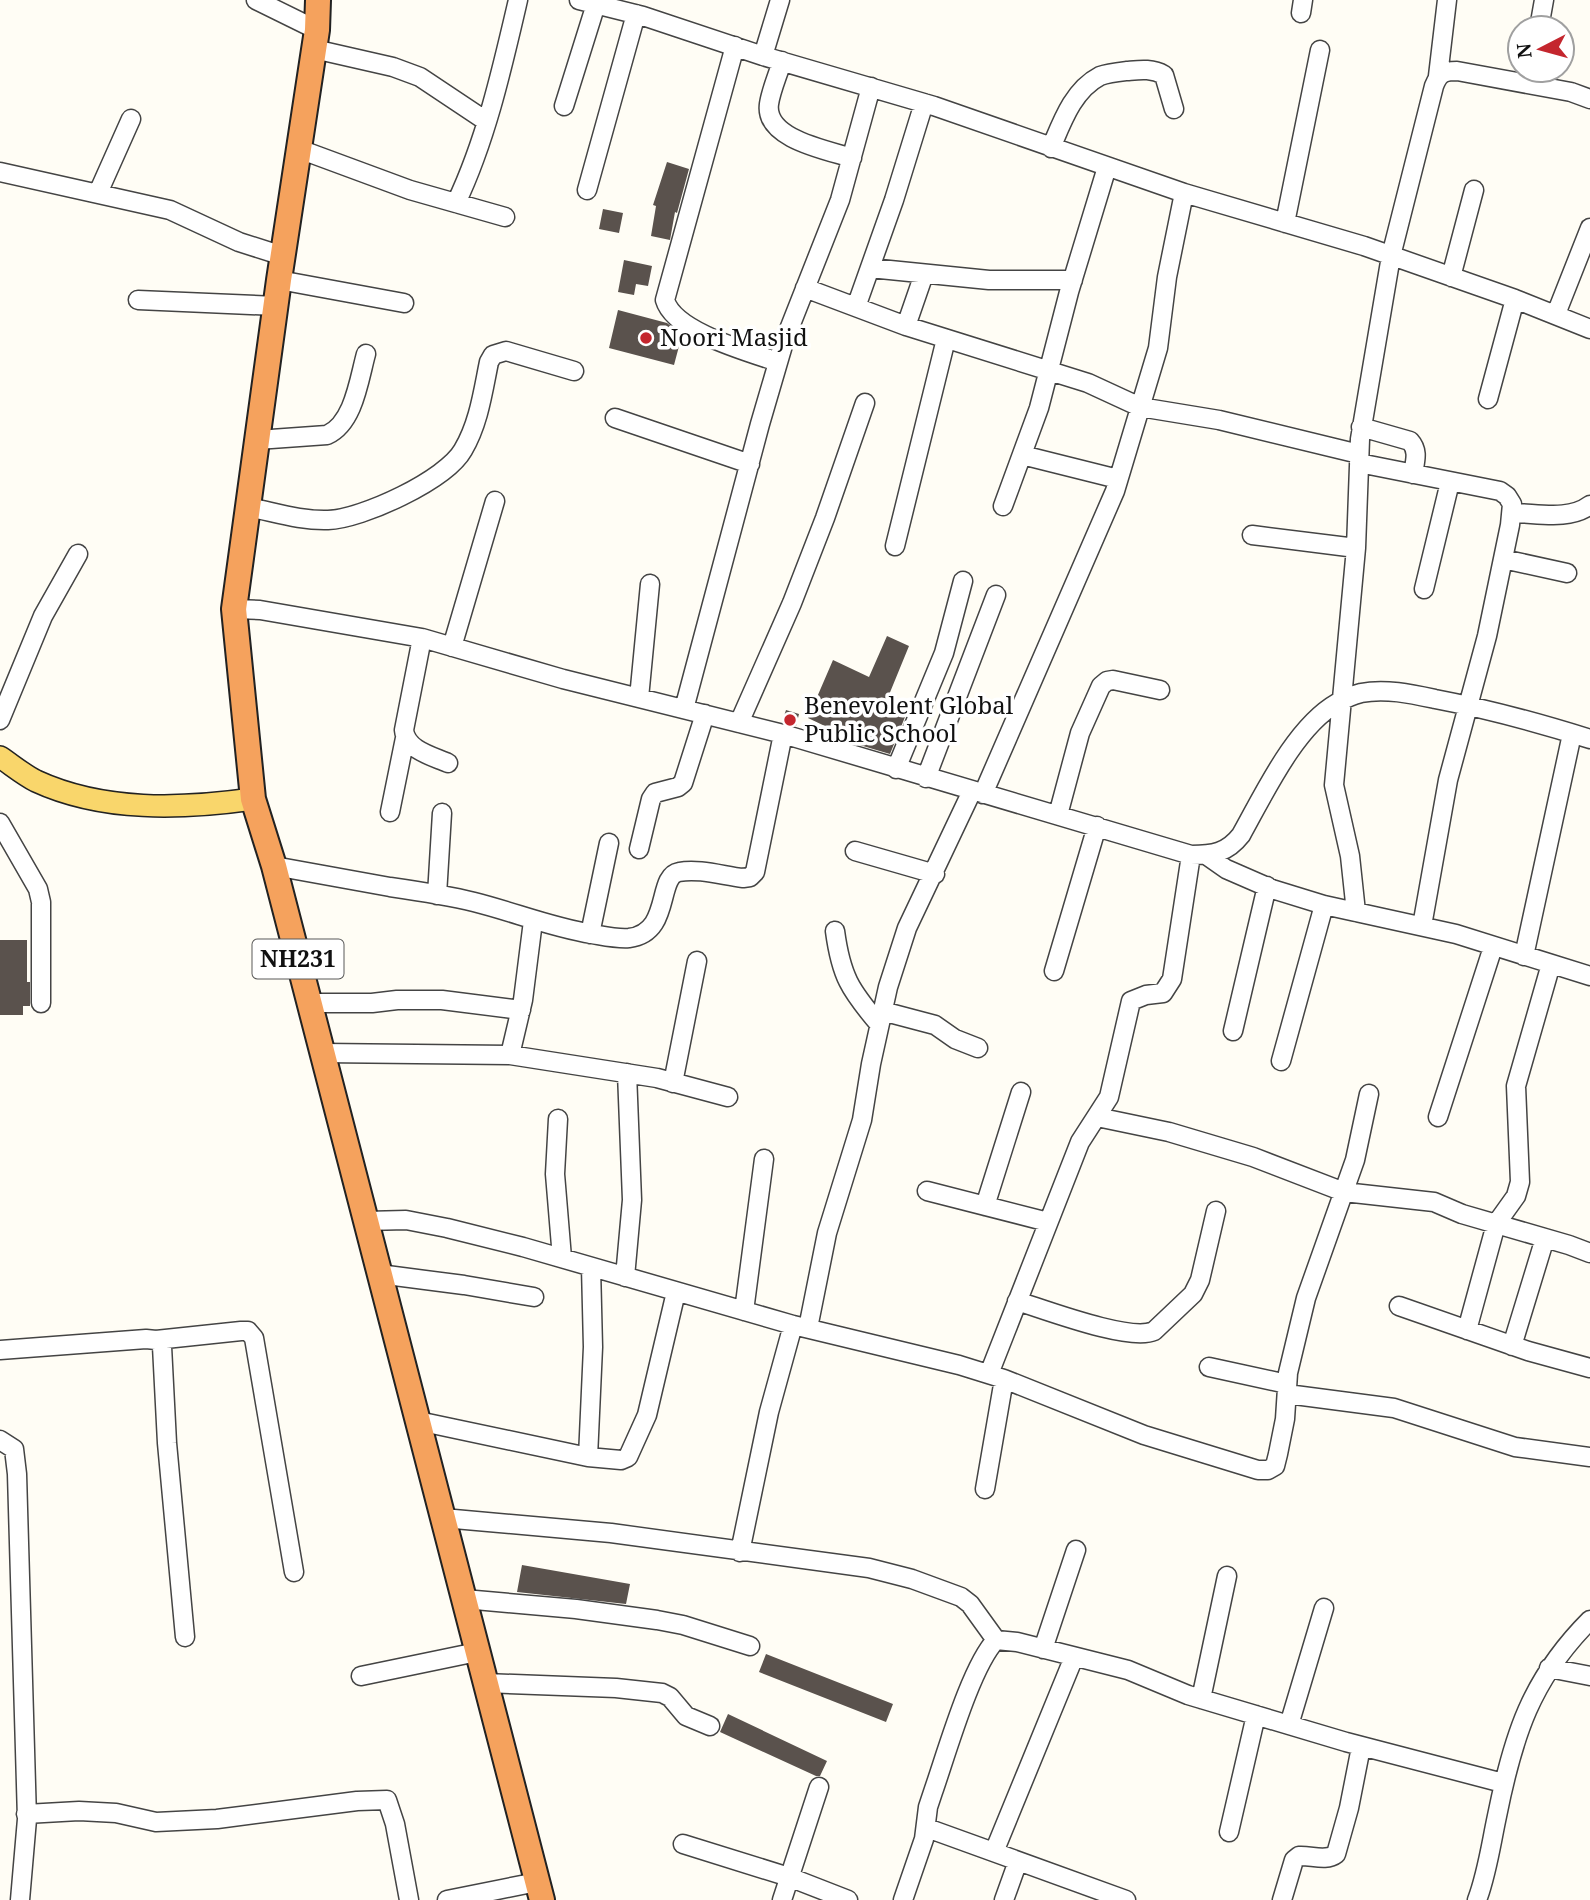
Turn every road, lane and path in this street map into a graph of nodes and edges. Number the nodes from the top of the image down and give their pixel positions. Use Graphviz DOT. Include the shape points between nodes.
graph roads {
  1 [pos="256,0"];
  2 [pos="318,0"];
  3 [pos="518,0"];
  4 [pos="779,0"];
  5 [pos="1447,0"];
  6 [pos="588,2"];
  7 [pos="642,10"];
  8 [pos="315,39"];
  9 [pos="735,47"];
  10 [pos="1320,50"];
  11 [pos="763,56"];
  12 [pos="782,61"];
  13 [pos="1438,76"];
  14 [pos="871,87"];
  15 [pos="1590,99"];
  16 [pos="924,103"];
  17 [pos="564,106"];
  18 [pos="1174,109"];
  19 [pos="131,119"];
  20 [pos="486,121"];
  21 [pos="1051,148"];
  22 [pos="299,149"];
  23 [pos="852,158"];
  24 [pos="1107,167"];
  25 [pos="0,172"];
  26 [pos="587,190"];
  27 [pos="1474,190"];
  28 [pos="98,193"];
  29 [pos="1184,193"];
  30 [pos="456,204"];
  31 [pos="505,217"];
  32 [pos="1285,223"];
  33 [pos="1590,228"];
  34 [pos="1391,256"];
  35 [pos="281,268"];
  36 [pos="870,268"];
  37 [pos="924,274"];
  38 [pos="1451,277"];
  39 [pos="1073,280"];
  40 [pos="805,288"];
  41 [pos="1515,299"];
  42 [pos="138,300"];
  43 [pos="404,303"];
  44 [pos="276,306"];
  45 [pos="856,307"];
  46 [pos="1556,314"];
  47 [pos="906,326"];
  48 [pos="1590,329"];
  49 [pos="946,339"];
  50 [pos="366,354"];
  51 [pos="778,362"];
  52 [pos="1048,369"];
  53 [pos="574,371"];
  54 [pos="1488,399"];
  55 [pos="864,402"];
  56 [pos="1140,407"];
  57 [pos="615,418"];
  58 [pos="1362,427"];
  59 [pos="257,440"];
  60 [pos="1022,455"];
  61 [pos="1359,459"];
  62 [pos="750,464"];
  63 [pos="1413,474"];
  64 [pos="1118,479"];
  65 [pos="1450,482"];
  66 [pos="495,501"];
  67 [pos="1590,505"];
  68 [pos="1003,506"];
  69 [pos="248,507"];
  70 [pos="1512,513"];
  71 [pos="1252,535"];
  72 [pos="895,546"];
  73 [pos="1356,548"];
  74 [pos="78,554"];
  75 [pos="1503,559"];
  76 [pos="1567,573"];
  77 [pos="963,581"];
  78 [pos="650,584"];
  79 [pos="1424,589"];
  80 [pos="996,595"];
  81 [pos="234,609"];
  82 [pos="422,639"];
  83 [pos="452,648"];
  84 [pos="1160,690"];
  85 [pos="639,698"];
  86 [pos="1343,700"];
  87 [pos="1467,706"];
  88 [pos="684,709"];
  89 [pos="705,715"];
  90 [pos="0,720"];
  91 [pos="739,723"];
  92 [pos="783,734"];
  93 [pos="1572,734"];
  94 [pos="405,737"];
  95 [pos="1590,739"];
  96 [pos="0,757"];
  97 [pos="448,763"];
  98 [pos="896,769"];
  99 [pos="926,778"];
  100 [pos="978,793"];
  101 [pos="253,799"];
  102 [pos="390,812"];
  103 [pos="442,813"];
  104 [pos="1058,815"];
  105 [pos="0,823"];
  106 [pos="1097,826"];
  107 [pos="609,843"];
  108 [pos="639,849"];
  109 [pos="855,851"];
  110 [pos="1199,855"];
  111 [pos="274,866"];
  112 [pos="935,874"];
  113 [pos="1267,886"];
  114 [pos="437,895"];
  115 [pos="1324,905"];
  116 [pos="1356,912"];
  117 [pos="533,921"];
  118 [pos="1422,926"];
  119 [pos="835,931"];
  120 [pos="590,933"];
  121 [pos="1493,947"];
  122 [pos="1524,956"];
  123 [pos="697,961"];
  124 [pos="1551,964"];
  125 [pos="1055,971"];
  126 [pos="1590,976"];
  127 [pos="41,1003"];
  128 [pos="309,1003"];
  129 [pos="521,1010"];
  130 [pos="881,1018"];
  131 [pos="1233,1031"];
  132 [pos="978,1048"];
  133 [pos="322,1053"];
  134 [pos="510,1055"];
  135 [pos="1281,1061"];
  136 [pos="627,1073"];
  137 [pos="673,1083"];
  138 [pos="1021,1092"];
  139 [pos="1369,1094"];
  140 [pos="728,1097"];
  141 [pos="1097,1117"];
  142 [pos="1438,1117"];
  143 [pos="558,1119"];
  144 [pos="764,1159"];
  145 [pos="928,1191"];
  146 [pos="1343,1192"];
  147 [pos="985,1206"];
  148 [pos="1216,1211"];
  149 [pos="366,1221"];
  150 [pos="1048,1222"];
  151 [pos="1496,1224"];
  152 [pos="1545,1238"];
  153 [pos="1590,1253"];
  154 [pos="562,1258"];
  155 [pos="591,1267"];
  156 [pos="379,1274"];
  157 [pos="625,1277"];
  158 [pos="676,1292"];
  159 [pos="534,1297"];
  160 [pos="1017,1301"];
  161 [pos="1399,1306"];
  162 [pos="744,1311"];
  163 [pos="801,1327"];
  164 [pos="1467,1330"];
  165 [pos="156,1340"];
  166 [pos="1512,1346"];
  167 [pos="0,1350"];
  168 [pos="1209,1367"];
  169 [pos="1590,1368"];
  170 [pos="997,1376"];
  171 [pos="1287,1389"];
  172 [pos="418,1421"];
  173 [pos="0,1440"];
  174 [pos="588,1457"];
  175 [pos="1590,1457"];
  176 [pos="985,1489"];
  177 [pos="443,1518"];
  178 [pos="1076,1550"];
  179 [pos="740,1552"];
  180 [pos="294,1572"];
  181 [pos="1227,1576"];
  182 [pos="464,1599"];
  183 [pos="1324,1608"];
  184 [pos="1590,1620"];
  185 [pos="185,1637"];
  186 [pos="996,1640"];
  187 [pos="750,1646"];
  188 [pos="1043,1649"];
  189 [pos="477,1652"];
  190 [pos="1074,1657"];
  191 [pos="1549,1668"];
  192 [pos="361,1676"];
  193 [pos="1590,1676"];
  194 [pos="485,1683"];
  195 [pos="1200,1699"];
  196 [pos="1256,1715"];
  197 [pos="1289,1725"];
  198 [pos="710,1726"];
  199 [pos="1361,1747"];
  200 [pos="1503,1783"];
  201 [pos="819,1787"];
  202 [pos="26,1814"];
  203 [pos="927,1828"];
  204 [pos="1229,1832"];
  205 [pos="683,1844"];
  206 [pos="994,1852"];
  207 [pos="1017,1861"];
  208 [pos="789,1877"];
  209 [pos="539,1891"];
  210 [pos="20,1900"];
  211 [pos="409,1900"];
  212 [pos="447,1900"];
  213 [pos="782,1900"];
  214 [pos="848,1900"];
  215 [pos="903,1900"];
  216 [pos="1004,1900"];
  217 [pos="1126,1900"];
  218 [pos="1282,1900"];
  219 [pos="1477,1900"];
  1 -- 8 [label="street"];
  2 -- 8 [label="highway, NH231"];
  3 -- 20 [label="street"];
  4 -- 11 [label="street"];
  5 -- 13 [label="street"];
  6 -- 7 [label="street"];
  6 -- 17 [label="street"];
  7 -- 9 [label="street"];
  7 -- 26 [label="street"];
  8 -- 20 [label="street" via="420,77"];
  8 -- 22 [label="highway, NH231"];
  9 -- 11 [label="street"];
  9 -- 51 [label="street" via="665,300 667,307 703,334"];
  10 -- 32 [label="street"];
  11 -- 12 [label="street"];
  12 -- 14 [label="street"];
  12 -- 23 [label="street" via="769,105 775,126 802,142"];
  13 -- 15 [label="street" via="1457,71"];
  13 -- 34 [label="street"];
  14 -- 16 [label="street"];
  14 -- 23 [label="street"];
  16 -- 21 [label="street"];
  16 -- 36 [label="street"];
  18 -- 21 [label="street" via="1164,75 1158,72 1141,69 1098,77 1068,108"];
  19 -- 28 [label="street"];
  20 -- 30 [label="street"];
  21 -- 24 [label="street"];
  22 -- 30 [label="street"];
  22 -- 35 [label="highway, NH231"];
  23 -- 40 [label="street"];
  24 -- 29 [label="street"];
  24 -- 39 [label="street"];
  25 -- 28 [label="street"];
  27 -- 38 [label="street"];
  28 -- 35 [label="street" via="170,210 239,242"];
  29 -- 32 [label="street"];
  29 -- 56 [label="street" via="1158,348"];
  30 -- 31 [label="street"];
  32 -- 34 [label="street"];
  33 -- 46 [label="street"];
  34 -- 38 [label="street"];
  34 -- 58 [label="street"];
  35 -- 43 [label="street"];
  35 -- 44 [label="highway, NH231"];
  36 -- 37 [label="street"];
  36 -- 45 [label="street"];
  37 -- 39 [label="street"];
  37 -- 47 [label="street"];
  38 -- 41 [label="street"];
  39 -- 52 [label="street"];
  40 -- 45 [label="street"];
  40 -- 51 [label="street"];
  41 -- 46 [label="street"];
  41 -- 54 [label="street"];
  42 -- 44 [label="street"];
  44 -- 59 [label="highway, NH231"];
  45 -- 47 [label="street"];
  46 -- 48 [label="street"];
  47 -- 49 [label="street"];
  49 -- 52 [label="street"];
  49 -- 72 [label="street"];
  50 -- 59 [label="street" via="351,405 336,431"];
  51 -- 62 [label="street"];
  52 -- 56 [label="street"];
  52 -- 60 [label="street"];
  53 -- 69 [label="street" via="506,351 493,355 474,426 458,458 430,480 390,501 330,520"];
  55 -- 91 [label="street" via="792,603"];
  56 -- 61 [label="street" via="1219,420"];
  56 -- 64 [label="street"];
  57 -- 62 [label="street"];
  58 -- 61 [label="street"];
  58 -- 63 [label="street" via="1410,440 1417,453"];
  59 -- 69 [label="highway, NH231"];
  60 -- 64 [label="street"];
  60 -- 68 [label="street"];
  61 -- 63 [label="street"];
  61 -- 73 [label="street"];
  62 -- 88 [label="street"];
  63 -- 65 [label="street"];
  64 -- 100 [label="street" via="1101,527"];
  65 -- 70 [label="street" via="1500,491 1512,504"];
  65 -- 79 [label="street"];
  66 -- 83 [label="street"];
  67 -- 70 [label="street" via="1577,513"];
  69 -- 81 [label="highway, NH231"];
  70 -- 75 [label="street"];
  71 -- 73 [label="street"];
  73 -- 86 [label="street"];
  74 -- 90 [label="street" via="43,616"];
  75 -- 76 [label="street"];
  75 -- 87 [label="street" via="1488,636"];
  77 -- 98 [label="street" via="944,653"];
  78 -- 85 [label="street"];
  80 -- 99 [label="street"];
  81 -- 82 [label="street"];
  81 -- 101 [label="highway, NH231"];
  82 -- 83 [label="street"];
  82 -- 94 [label="street"];
  83 -- 85 [label="street"];
  84 -- 104 [label="street" via="1113,680 1101,686 1080,733"];
  85 -- 88 [label="street"];
  86 -- 87 [label="street" via="1362,692 1382,691"];
  86 -- 110 [label="street" via="1320,716 1291,750 1233,846"];
  86 -- 116 [label="street" via="1334,785 1350,856"];
  87 -- 93 [label="street"];
  87 -- 118 [label="street" via="1448,780"];
  88 -- 89 [label="street"];
  89 -- 91 [label="street"];
  89 -- 108 [label="street" via="683,783 655,793 651,799"];
  91 -- 92 [label="street"];
  92 -- 98 [label="street"];
  92 -- 120 [label="street" via="755,872 743,878 673,874 660,915 646,933 628,938"];
  93 -- 95 [label="street"];
  93 -- 122 [label="street"];
  94 -- 97 [label="street" via="416,748"];
  94 -- 102 [label="street"];
  96 -- 101 [label="main road" via="35,780 105,802 144,806"];
  98 -- 99 [label="street"];
  99 -- 100 [label="street"];
  100 -- 104 [label="street"];
  100 -- 112 [label="street"];
  101 -- 111 [label="highway, NH231"];
  103 -- 114 [label="street"];
  104 -- 106 [label="street"];
  105 -- 127 [label="street" via="41,902"];
  106 -- 110 [label="street"];
  106 -- 125 [label="street"];
  107 -- 120 [label="street"];
  109 -- 112 [label="street"];
  110 -- 113 [label="street"];
  110 -- 141 [label="street" via="1172,979 1163,993 1131,1001 1109,1097"];
  111 -- 114 [label="street"];
  111 -- 128 [label="highway, NH231"];
  112 -- 130 [label="street" via="907,928"];
  113 -- 115 [label="street"];
  113 -- 131 [label="street"];
  114 -- 117 [label="street"];
  115 -- 116 [label="street"];
  115 -- 135 [label="street"];
  116 -- 118 [label="street"];
  117 -- 120 [label="street"];
  117 -- 129 [label="street"];
  118 -- 121 [label="street"];
  119 -- 130 [label="street" via="838,957 850,989"];
  121 -- 122 [label="street"];
  121 -- 142 [label="street"];
  122 -- 124 [label="street"];
  123 -- 137 [label="street"];
  124 -- 126 [label="street"];
  124 -- 151 [label="street" via="1516,1086 1520,1182"];
  128 -- 129 [label="street" via="442,1000"];
  128 -- 133 [label="highway, NH231"];
  129 -- 134 [label="street"];
  130 -- 132 [label="street" via="935,1025"];
  130 -- 163 [label="street" via="862,1121"];
  133 -- 134 [label="street"];
  133 -- 149 [label="highway, NH231"];
  134 -- 136 [label="street"];
  136 -- 137 [label="street"];
  136 -- 157 [label="street" via="632,1200"];
  137 -- 140 [label="street"];
  138 -- 147 [label="street"];
  139 -- 146 [label="street"];
  141 -- 146 [label="street" via="1253,1157"];
  141 -- 150 [label="street" via="1080,1142"];
  143 -- 154 [label="street" via="555,1174"];
  144 -- 162 [label="street"];
  145 -- 147 [label="street"];
  146 -- 151 [label="street" via="1423,1200"];
  146 -- 171 [label="street" via="1306,1298"];
  147 -- 150 [label="street"];
  148 -- 160 [label="street" via="1193,1294 1154,1331 1124,1333"];
  149 -- 154 [label="street" via="406,1220"];
  149 -- 156 [label="highway, NH231"];
  150 -- 160 [label="street"];
  151 -- 152 [label="street"];
  151 -- 164 [label="street"];
  152 -- 153 [label="street"];
  152 -- 166 [label="street"];
  154 -- 155 [label="street"];
  155 -- 157 [label="street"];
  155 -- 174 [label="street"];
  156 -- 159 [label="street"];
  156 -- 172 [label="highway, NH231"];
  157 -- 158 [label="street"];
  158 -- 162 [label="street"];
  158 -- 174 [label="street" via="647,1415 633,1450 621,1460"];
  160 -- 170 [label="street"];
  161 -- 164 [label="street"];
  162 -- 163 [label="street"];
  163 -- 170 [label="street"];
  163 -- 179 [label="street" via="769,1412"];
  164 -- 166 [label="street"];
  165 -- 167 [label="street"];
  165 -- 180 [label="street" via="241,1331 254,1338"];
  165 -- 185 [label="street" via="164,1353 167,1443"];
  166 -- 169 [label="street"];
  168 -- 171 [label="street"];
  170 -- 171 [label="street" via="1144,1435 1258,1470 1275,1466"];
  170 -- 176 [label="street"];
  171 -- 175 [label="street" via="1394,1408 1515,1447"];
  172 -- 174 [label="street"];
  172 -- 177 [label="highway, NH231"];
  173 -- 202 [label="street" via="16,1455"];
  177 -- 179 [label="street" via="611,1533"];
  177 -- 182 [label="highway, NH231"];
  178 -- 188 [label="street"];
  179 -- 186 [label="street" via="879,1570 912,1579 961,1597"];
  181 -- 195 [label="street"];
  182 -- 187 [label="street" via="657,1620"];
  182 -- 189 [label="highway, NH231"];
  183 -- 197 [label="street"];
  184 -- 191 [label="street"];
  186 -- 188 [label="street"];
  186 -- 203 [label="street" via="968,1693 930,1799"];
  188 -- 190 [label="street"];
  189 -- 192 [label="street"];
  189 -- 194 [label="highway, NH231"];
  190 -- 195 [label="street" via="1149,1677"];
  190 -- 206 [label="street"];
  191 -- 193 [label="street"];
  191 -- 200 [label="street" via="1523,1715"];
  194 -- 198 [label="street" via="654,1692 670,1697 686,1716"];
  194 -- 209 [label="highway, NH231"];
  195 -- 196 [label="street"];
  196 -- 197 [label="street"];
  196 -- 204 [label="street"];
  197 -- 199 [label="street"];
  199 -- 200 [label="street"];
  199 -- 218 [label="street" via="1336,1854 1294,1860"];
  200 -- 219 [label="street"];
  201 -- 208 [label="street"];
  202 -- 210 [label="street"];
  202 -- 211 [label="street" via="116,1813 156,1822 387,1800"];
  203 -- 206 [label="street"];
  203 -- 215 [label="street"];
  205 -- 208 [label="street"];
  206 -- 207 [label="street"];
  207 -- 216 [label="street"];
  207 -- 217 [label="street"];
  208 -- 213 [label="street"];
  208 -- 214 [label="street"];
  209 -- 212 [label="street"];
}
